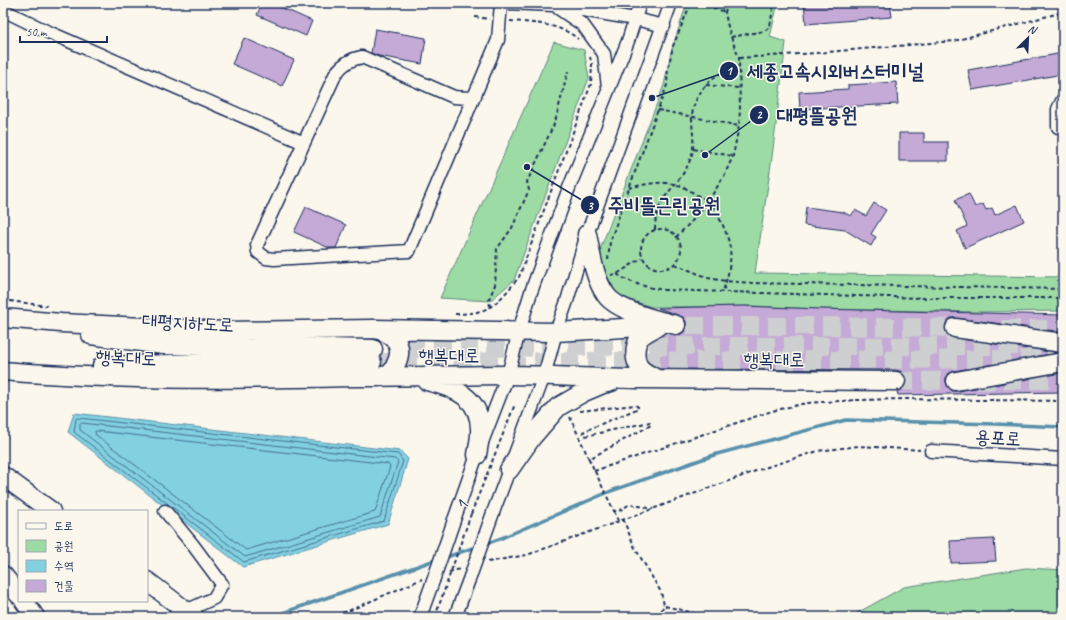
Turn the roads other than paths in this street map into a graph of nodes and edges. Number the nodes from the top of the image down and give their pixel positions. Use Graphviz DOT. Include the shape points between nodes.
graph roads {
  1 [pos="502,3"];
  2 [pos="506,3"];
  3 [pos="612,3"];
  4 [pos="640,3"];
  5 [pos="671,3"];
  6 [pos="554,5"];
  7 [pos="3,10"];
  8 [pos="593,12"];
  9 [pos="635,19"];
  10 [pos="664,26"];
  11 [pos="608,90"];
  12 [pos="475,96"];
  13 [pos="1063,99"];
  14 [pos="1058,127"];
  15 [pos="304,143"];
  16 [pos="587,234"];
  17 [pos="3,318"];
  18 [pos="676,325"];
  19 [pos="955,328"];
  20 [pos="373,329"];
  21 [pos="519,330"];
  22 [pos="556,332"];
  23 [pos="1063,343"];
  24 [pos="1063,362"];
  25 [pos="374,363"];
  26 [pos="3,370"];
  27 [pos="508,375"];
  28 [pos="397,376"];
  29 [pos="544,376"];
  30 [pos="628,379"];
  31 [pos="657,379"];
  32 [pos="896,380"];
  33 [pos="956,380"];
  34 [pos="931,451"];
  35 [pos="477,455"];
  36 [pos="1063,459"];
  37 [pos="509,470"];
  38 [pos="3,476"];
  39 [pos="50,510"];
  40 [pos="165,510"];
  41 [pos="3,575"];
  42 [pos="148,582"];
  43 [pos="18,594"];
  44 [pos="25,602"];
  45 [pos="184,615"];
  46 [pos="35,617"];
  47 [pos="420,617"];
  48 [pos="455,617"];
  1 -- 12 [label="street" via="498,40"];
  2 -- 6 [label="street"];
  3 -- 8 [label="street"];
  4 -- 9 [label="street"];
  5 -- 10 [label="street"];
  6 -- 8 [label="street"];
  6 -- 11 [label="street" via="583,25 604,54"];
  7 -- 15 [label="street"];
  8 -- 9 [label="street"];
  9 -- 10 [label="street"];
  9 -- 11 [label="street"];
  10 -- 16 [label="street"];
  11 -- 21 [label="street" via="569,188"];
  12 -- 15 [label="street" via="454,97 366,58 353,59 336,73"];
  12 -- 15 [label="street" via="409,250 274,259 260,255 257,245"];
  13 -- 14 [label="street" via="1058,109"];
  16 -- 18 [label="highway" via="594,268 607,297 615,304 642,315"];
  16 -- 22 [label="street"];
  17 -- 20 [label="highway, 행복대로" via="225,331"];
  17 -- 25 [label="highway, 대평지하도로" via="68,332 163,345"];
  19 -- 23 [label="highway"];
  20 -- 21 [label="highway, 행복대로"];
  20 -- 25 [label="highway" via="387,332 394,337 400,352 398,361 388,375"];
  21 -- 22 [label="highway, 행복대로"];
  21 -- 27 [label="street"];
  22 -- 29 [label="street"];
  22 -- 31 [label="highway, 행복대로" via="658,326 639,338 635,355 641,368"];
  24 -- 33 [label="highway"];
  25 -- 26 [label="highway, 대평지하도로" via="172,364"];
  25 -- 28 [label="highway, 행복대로"];
  27 -- 28 [label="highway, 행복대로"];
  27 -- 29 [label="highway, 행복대로"];
  27 -- 35 [label="street"];
  28 -- 35 [label="highway" via="442,384 461,393 474,405 480,432"];
  29 -- 30 [label="highway, 행복대로"];
  29 -- 37 [label="street"];
  30 -- 31 [label="highway, 행복대로"];
  30 -- 37 [label="highway" via="603,384 558,407 532,437"];
  31 -- 32 [label="highway, 행복대로"];
  34 -- 36 [label="street, 용포로"];
  35 -- 47 [label="street, bridge" via="454,520 428,580"];
  37 -- 48 [label="street, bridge" via="468,572"];
  38 -- 39 [label="highway"];
  40 -- 45 [label="street" via="222,584 214,598"];
  41 -- 43 [label="highway"];
  42 -- 45 [label="highway"];
  44 -- 46 [label="highway"];
}
